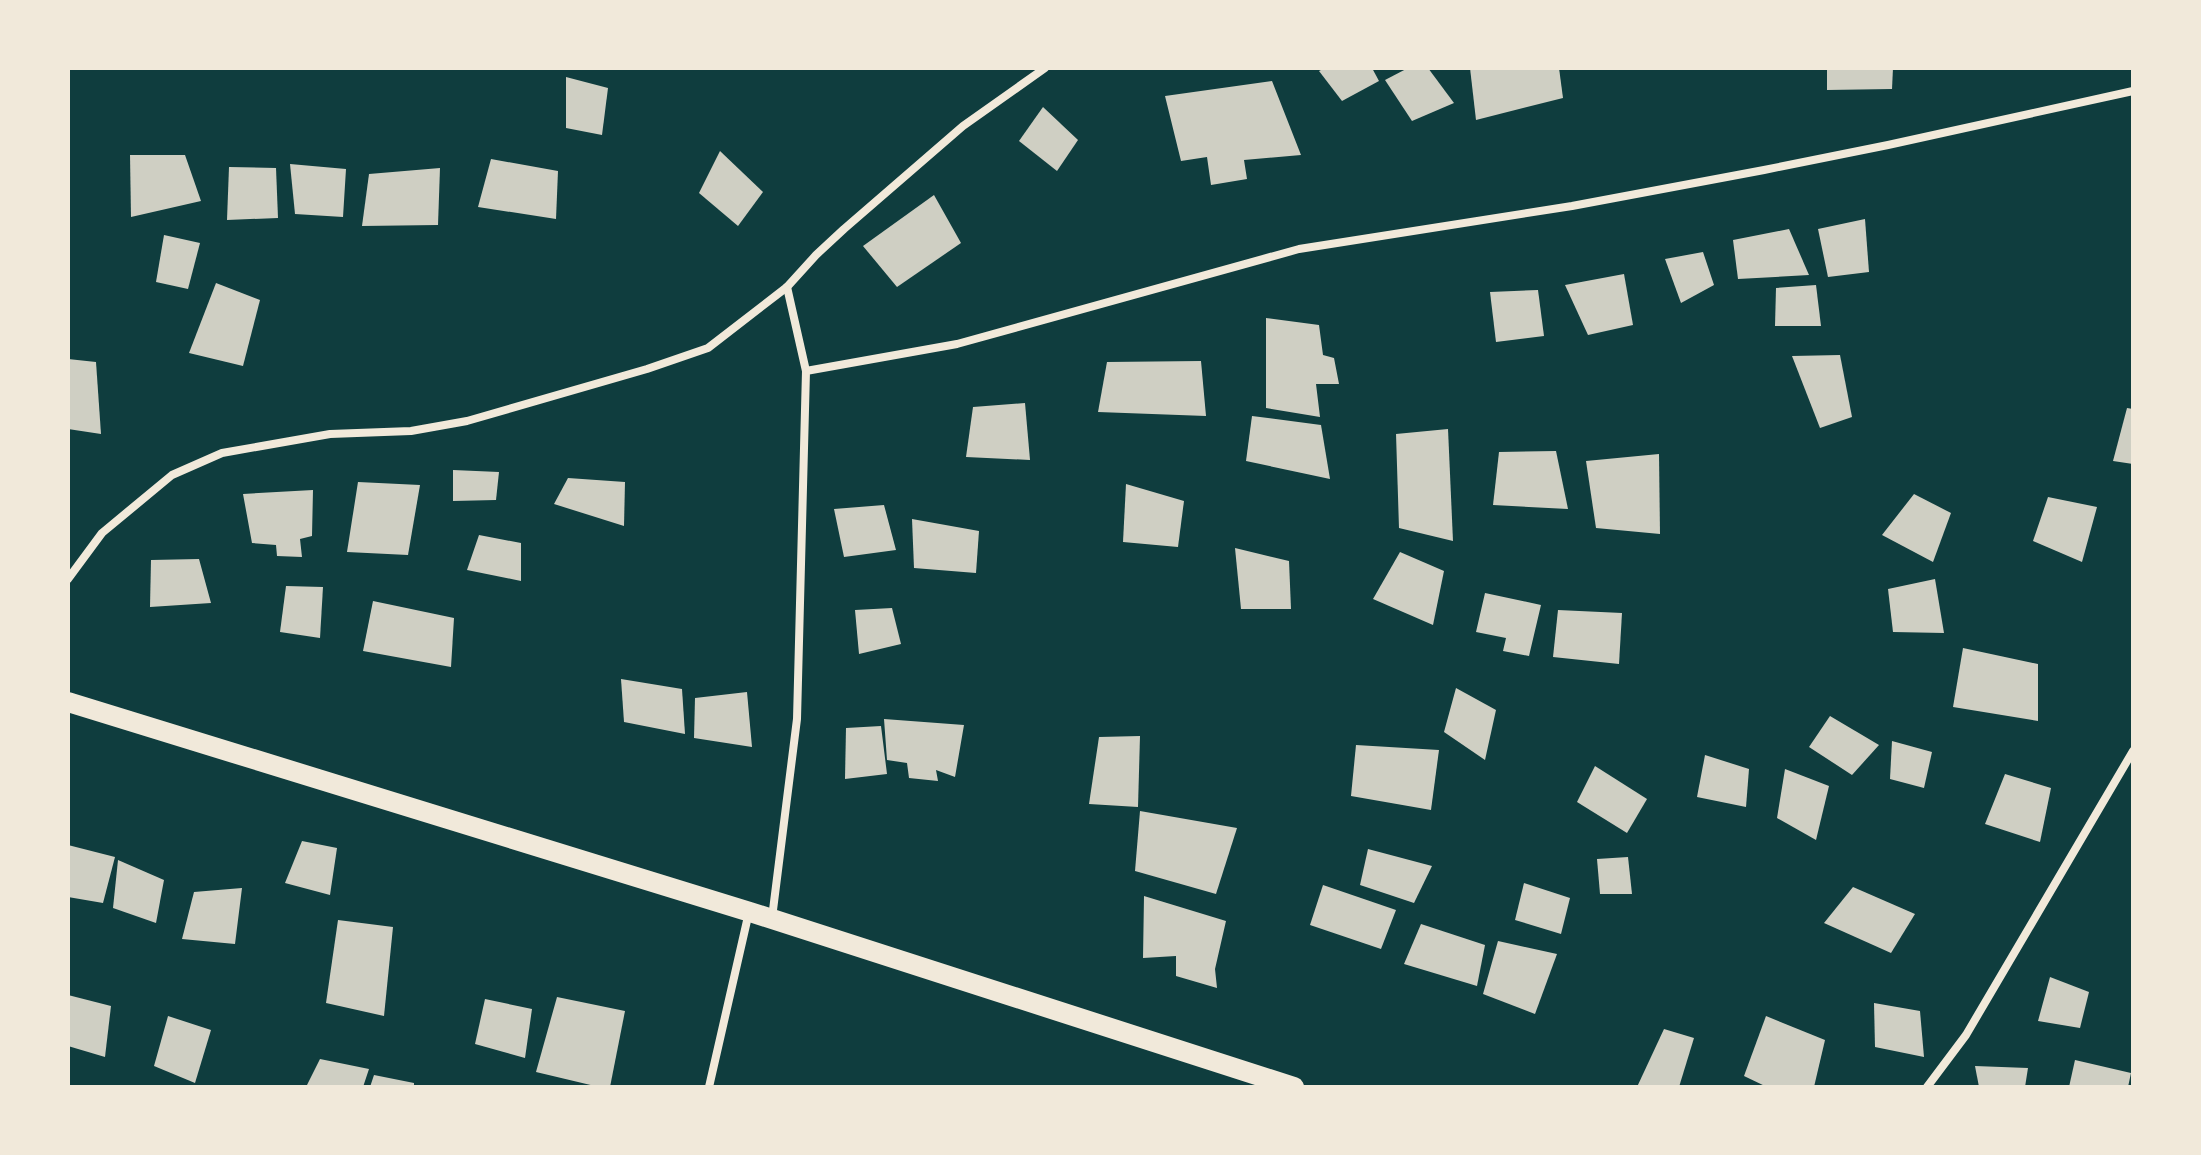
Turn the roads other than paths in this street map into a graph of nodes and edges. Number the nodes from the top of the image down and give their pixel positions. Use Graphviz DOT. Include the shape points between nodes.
graph roads {
  1 [pos="1045,68"];
  2 [pos="2133,91"];
  3 [pos="787,287"];
  4 [pos="806,371"];
  5 [pos="68,579"];
  6 [pos="68,702"];
  7 [pos="2133,751"];
  8 [pos="750,912"];
  9 [pos="772,919"];
  10 [pos="709,1087"];
  11 [pos="1294,1087"];
  12 [pos="1927,1087"];
  1 -- 3 [label="street" via="963,126 897,182"];
  2 -- 4 [label="street" via="1572,206 1299,249 957,344"];
  3 -- 4 [label="street"];
  3 -- 5 [label="street" via="708,348 617,378 467,421 411,431 330,434 222,453 172,475 102,533"];
  4 -- 9 [label="street" via="797,719"];
  6 -- 8 [label="main road"];
  7 -- 12 [label="street" via="1966,1035"];
  8 -- 9 [label="main road"];
  8 -- 10 [label="street"];
  9 -- 11 [label="main road"];
}
